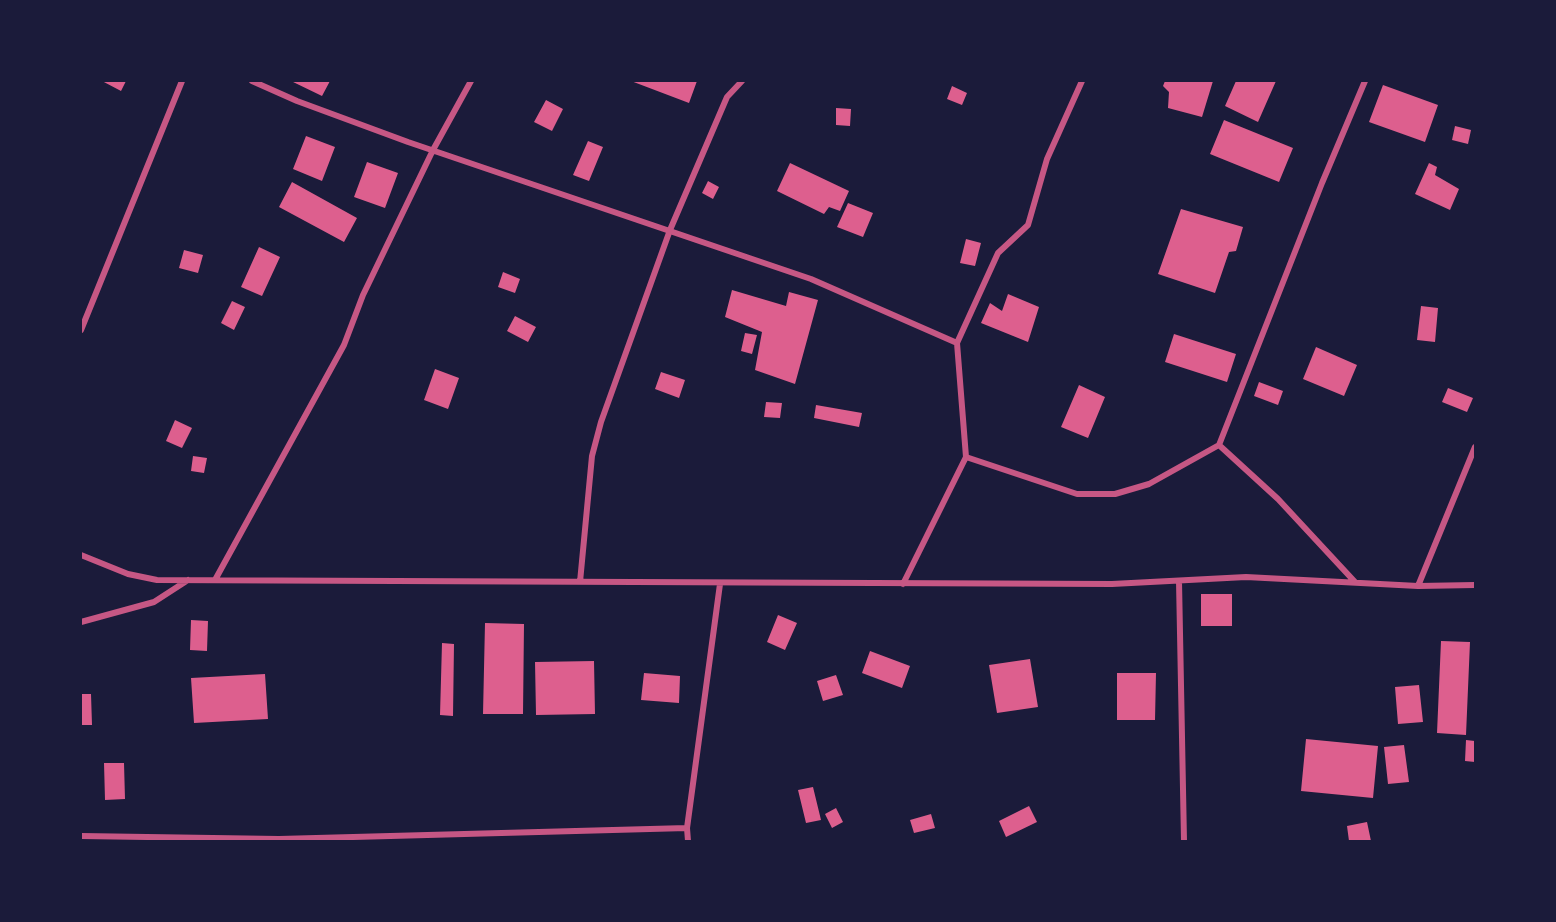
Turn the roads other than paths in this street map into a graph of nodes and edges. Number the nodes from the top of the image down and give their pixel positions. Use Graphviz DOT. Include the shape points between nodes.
graph roads {
  1 [pos="182,81"];
  2 [pos="252,81"];
  3 [pos="471,81"];
  4 [pos="742,81"];
  5 [pos="1082,81"];
  6 [pos="1365,81"];
  7 [pos="433,150"];
  8 [pos="670,230"];
  9 [pos="81,330"];
  10 [pos="957,342"];
  11 [pos="1219,445"];
  12 [pos="1475,447"];
  13 [pos="966,457"];
  14 [pos="81,555"];
  15 [pos="188,580"];
  16 [pos="215,580"];
  17 [pos="1179,581"];
  18 [pos="580,582"];
  19 [pos="1355,582"];
  20 [pos="720,584"];
  21 [pos="903,584"];
  22 [pos="1475,585"];
  23 [pos="1418,586"];
  24 [pos="81,622"];
  25 [pos="687,828"];
  26 [pos="81,836"];
  27 [pos="688,841"];
  28 [pos="1184,841"];
  1 -- 9 [label="street"];
  2 -- 7 [label="street"];
  3 -- 7 [label="street"];
  4 -- 8 [label="street" via="727,97"];
  5 -- 10 [label="street" via="1047,159 1028,225 998,253"];
  6 -- 11 [label="street"];
  7 -- 8 [label="street"];
  7 -- 16 [label="street" via="363,295 344,345"];
  8 -- 10 [label="street" via="811,279"];
  8 -- 18 [label="street" via="592,456"];
  10 -- 13 [label="street"];
  11 -- 13 [label="street" via="1149,484 1115,494 1077,494"];
  11 -- 19 [label="street" via="1278,499"];
  12 -- 23 [label="street"];
  13 -- 21 [label="street"];
  14 -- 15 [label="street" via="128,574 157,580"];
  15 -- 16 [label="street"];
  15 -- 24 [label="street" via="154,602"];
  16 -- 18 [label="street"];
  17 -- 19 [label="street" via="1246,577"];
  17 -- 21 [label="street"];
  17 -- 28 [label="street"];
  18 -- 20 [label="street"];
  19 -- 23 [label="street"];
  20 -- 21 [label="street"];
  20 -- 25 [label="street"];
  22 -- 23 [label="street"];
  25 -- 26 [label="street" via="279,839"];
  25 -- 27 [label="street"];
}
